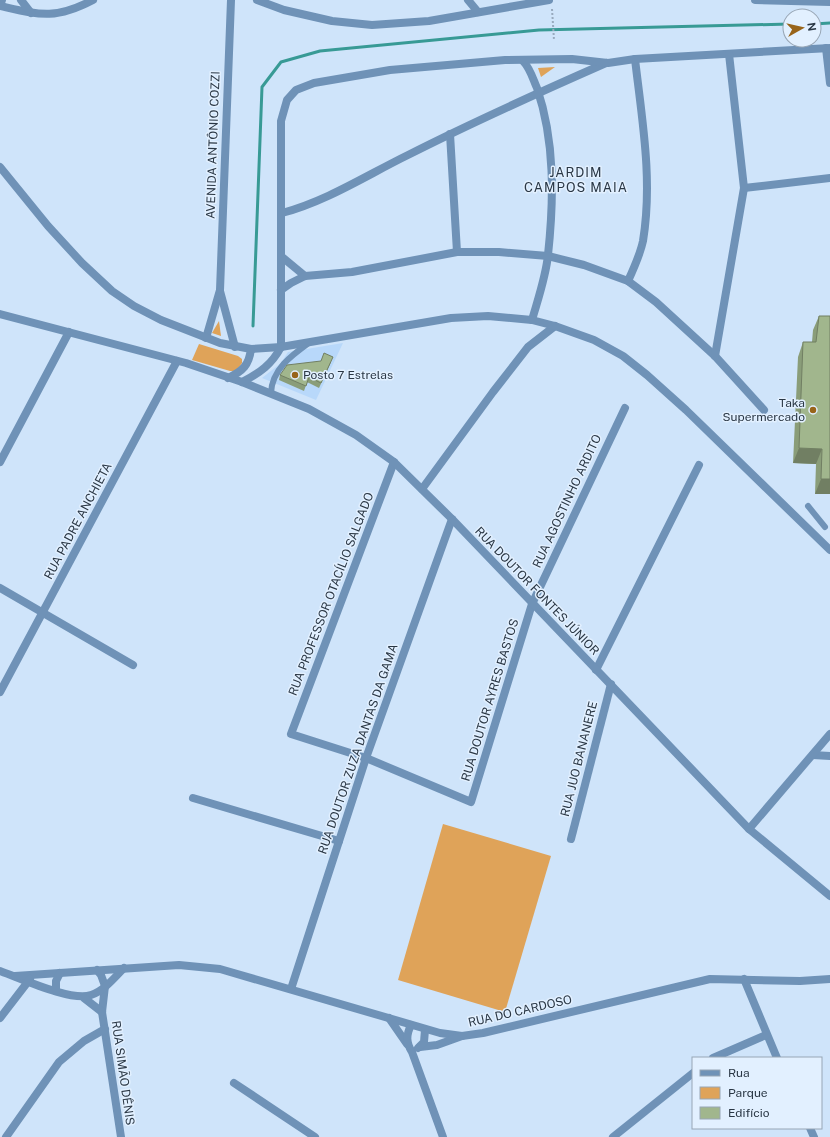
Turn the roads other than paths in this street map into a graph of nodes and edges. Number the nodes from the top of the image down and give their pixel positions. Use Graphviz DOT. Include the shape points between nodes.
graph roads {
  1 [pos="2,0"];
  2 [pos="21,0"];
  3 [pos="93,0"];
  4 [pos="231,0"];
  5 [pos="257,0"];
  6 [pos="468,0"];
  7 [pos="755,0"];
  8 [pos="526,1"];
  9 [pos="830,2"];
  10 [pos="550,3"];
  11 [pos="0,6"];
  12 [pos="478,12"];
  13 [pos="31,13"];
  14 [pos="828,48"];
  15 [pos="729,54"];
  16 [pos="635,59"];
  17 [pos="523,61"];
  18 [pos="608,62"];
  19 [pos="830,83"];
  20 [pos="538,93"];
  21 [pos="450,134"];
  22 [pos="0,166"];
  23 [pos="830,178"];
  24 [pos="744,188"];
  25 [pos="282,213"];
  26 [pos="457,252"];
  27 [pos="548,256"];
  28 [pos="282,257"];
  29 [pos="305,276"];
  30 [pos="628,282"];
  31 [pos="220,290"];
  32 [pos="281,290"];
  33 [pos="0,314"];
  34 [pos="532,320"];
  35 [pos="555,326"];
  36 [pos="69,332"];
  37 [pos="206,338"];
  38 [pos="312,342"];
  39 [pos="235,347"];
  40 [pos="281,347"];
  41 [pos="251,349"];
  42 [pos="715,356"];
  43 [pos="177,361"];
  44 [pos="228,378"];
  45 [pos="242,382"];
  46 [pos="271,393"];
  47 [pos="625,408"];
  48 [pos="764,410"];
  49 [pos="0,462"];
  50 [pos="394,462"];
  51 [pos="700,465"];
  52 [pos="422,489"];
  53 [pos="808,506"];
  54 [pos="452,519"];
  55 [pos="825,527"];
  56 [pos="830,550"];
  57 [pos="0,588"];
  58 [pos="532,604"];
  59 [pos="43,612"];
  60 [pos="133,665"];
  61 [pos="596,670"];
  62 [pos="611,684"];
  63 [pos="0,692"];
  64 [pos="830,734"];
  65 [pos="813,755"];
  66 [pos="830,756"];
  67 [pos="366,758"];
  68 [pos="193,798"];
  69 [pos="749,829"];
  70 [pos="571,839"];
  71 [pos="339,841"];
  72 [pos="830,896"];
  73 [pos="124,968"];
  74 [pos="97,970"];
  75 [pos="0,971"];
  76 [pos="60,972"];
  77 [pos="32,975"];
  78 [pos="14,976"];
  79 [pos="744,979"];
  80 [pos="830,980"];
  81 [pos="28,983"];
  82 [pos="105,986"];
  83 [pos="291,989"];
  84 [pos="56,991"];
  85 [pos="84,998"];
  86 [pos="102,1012"];
  87 [pos="0,1018"];
  88 [pos="389,1018"];
  89 [pos="411,1025"];
  90 [pos="105,1029"];
  91 [pos="425,1030"];
  92 [pos="766,1035"];
  93 [pos="462,1036"];
  94 [pos="408,1044"];
  95 [pos="420,1047"];
  96 [pos="412,1052"];
  97 [pos="715,1057"];
  98 [pos="777,1057"];
  99 [pos="692,1074"];
  100 [pos="234,1083"];
  101 [pos="6,1137"];
  102 [pos="121,1137"];
  103 [pos="315,1137"];
  104 [pos="443,1137"];
  105 [pos="613,1137"];
  1 -- 11 [label="street"];
  2 -- 13 [label="street"];
  3 -- 13 [label="street" via="62,14"];
  4 -- 31 [label="street, AVENIDA ANTÔNIO COZZI"];
  5 -- 12 [label="street" via="284,10 332,21 372,25 429,21"];
  6 -- 12 [label="street"];
  7 -- 9 [label="street"];
  8 -- 10 [label="street"];
  8 -- 12 [label="street"];
  11 -- 13 [label="street"];
  14 -- 15 [label="street"];
  14 -- 19 [label="street"];
  15 -- 16 [label="street"];
  15 -- 24 [label="street"];
  16 -- 18 [label="street"];
  16 -- 30 [label="street" via="648,176 643,241"];
  17 -- 18 [label="street" via="572,59"];
  17 -- 20 [label="street"];
  17 -- 25 [label="street" via="505,60 390,70 314,83 296,90 287,100 281,121"];
  18 -- 20 [label="street"];
  20 -- 21 [label="street"];
  20 -- 27 [label="street" via="548,131 552,171"];
  21 -- 25 [label="street" via="323,199"];
  21 -- 26 [label="street"];
  22 -- 37 [label="street" via="48,226 112,291 134,306"];
  23 -- 24 [label="street"];
  24 -- 42 [label="street"];
  25 -- 28 [label="street"];
  26 -- 27 [label="street"];
  26 -- 29 [label="street" via="352,272"];
  27 -- 30 [label="street" via="584,265"];
  27 -- 34 [label="street"];
  28 -- 29 [label="street"];
  28 -- 32 [label="street"];
  29 -- 32 [label="street"];
  30 -- 42 [label="street" via="656,302"];
  31 -- 37 [label="street, AVENIDA ANTÔNIO COZZI"];
  31 -- 39 [label="street, AVENIDA ANTÔNIO COZZI"];
  32 -- 40 [label="street"];
  33 -- 36 [label="street, RUA DOUTOR FONTES JÚNIOR"];
  34 -- 35 [label="street"];
  34 -- 38 [label="street" via="488,316 451,318"];
  35 -- 52 [label="street" via="528,347"];
  35 -- 56 [label="street" via="594,340 623,356 647,375"];
  36 -- 43 [label="street, RUA DOUTOR FONTES JÚNIOR"];
  36 -- 49 [label="street"];
  37 -- 39 [label="street"];
  38 -- 40 [label="street"];
  38 -- 46 [label="lane" via="288,359 278,370"];
  39 -- 41 [label="street"];
  40 -- 41 [label="street"];
  40 -- 45 [label="street" via="269,365"];
  41 -- 44 [label="street" via="246,367"];
  42 -- 48 [label="street"];
  43 -- 44 [label="street, RUA DOUTOR FONTES JÚNIOR"];
  43 -- 59 [label="street, RUA PADRE ANCHIETA"];
  44 -- 45 [label="street, RUA DOUTOR FONTES JÚNIOR"];
  45 -- 46 [label="street, RUA DOUTOR FONTES JÚNIOR"];
  46 -- 50 [label="street, RUA DOUTOR FONTES JÚNIOR" via="310,409 356,435"];
  47 -- 58 [label="street, RUA AGOSTINHO ARDITO"];
  50 -- 52 [label="street, RUA DOUTOR FONTES JÚNIOR"];
  50 -- 67 [label="street, RUA PROFESSOR OTACÍLIO SALGADO" via="291,734"];
  51 -- 61 [label="street"];
  52 -- 54 [label="street, RUA DOUTOR FONTES JÚNIOR"];
  53 -- 55 [label="lane"];
  54 -- 58 [label="street, RUA DOUTOR FONTES JÚNIOR"];
  54 -- 67 [label="street, RUA DOUTOR ZUZA DANTAS DA GAMA"];
  57 -- 59 [label="street"];
  58 -- 61 [label="street, RUA DOUTOR FONTES JÚNIOR"];
  58 -- 67 [label="street, RUA DOUTOR AYRES BASTOS" via="471,802"];
  59 -- 60 [label="street"];
  59 -- 63 [label="street, RUA PADRE ANCHIETA"];
  61 -- 62 [label="street, RUA DOUTOR FONTES JÚNIOR"];
  62 -- 69 [label="street, RUA DOUTOR FONTES JÚNIOR"];
  62 -- 70 [label="street, RUA JUO BANANERE"];
  64 -- 65 [label="street"];
  65 -- 66 [label="street"];
  65 -- 69 [label="street"];
  67 -- 71 [label="street, RUA DOUTOR ZUZA DANTAS DA GAMA"];
  68 -- 71 [label="street"];
  69 -- 72 [label="street, RUA DOUTOR FONTES JÚNIOR"];
  71 -- 83 [label="street, RUA DOUTOR ZUZA DANTAS DA GAMA"];
  73 -- 74 [label="street, RUA DO CARDOSO"];
  73 -- 82 [label="street"];
  73 -- 83 [label="street, RUA DO CARDOSO" via="179,965 220,969"];
  74 -- 76 [label="street, RUA DO CARDOSO"];
  74 -- 82 [label="street"];
  75 -- 78 [label="street"];
  76 -- 77 [label="street, RUA DO CARDOSO"];
  76 -- 84 [label="street" via="56,981"];
  77 -- 78 [label="street, RUA DO CARDOSO"];
  77 -- 81 [label="street"];
  78 -- 81 [label="street"];
  79 -- 80 [label="street, RUA DO CARDOSO"];
  79 -- 92 [label="street"];
  79 -- 93 [label="street, RUA DO CARDOSO" via="710,979"];
  81 -- 84 [label="street"];
  81 -- 87 [label="street"];
  82 -- 85 [label="street"];
  82 -- 86 [label="street, RUA SIMÃO DÊNIS"];
  83 -- 88 [label="street, RUA DO CARDOSO"];
  84 -- 85 [label="street"];
  85 -- 86 [label="street, RUA SIMÃO DÊNIS"];
  86 -- 90 [label="street, RUA SIMÃO DÊNIS"];
  88 -- 89 [label="street, RUA DO CARDOSO"];
  88 -- 94 [label="street"];
  89 -- 91 [label="street, RUA DO CARDOSO"];
  89 -- 94 [label="street" via="407,1037"];
  90 -- 101 [label="street" via="84,1041 58,1062"];
  90 -- 102 [label="street, RUA SIMÃO DÊNIS"];
  91 -- 93 [label="street, RUA DO CARDOSO"];
  91 -- 95 [label="street" via="424,1042"];
  92 -- 97 [label="street"];
  92 -- 98 [label="street"];
  93 -- 95 [label="street" via="437,1045"];
  94 -- 96 [label="street"];
  95 -- 96 [label="street"];
  96 -- 104 [label="street"];
  99 -- 105 [label="street"];
  100 -- 103 [label="street"];
}
